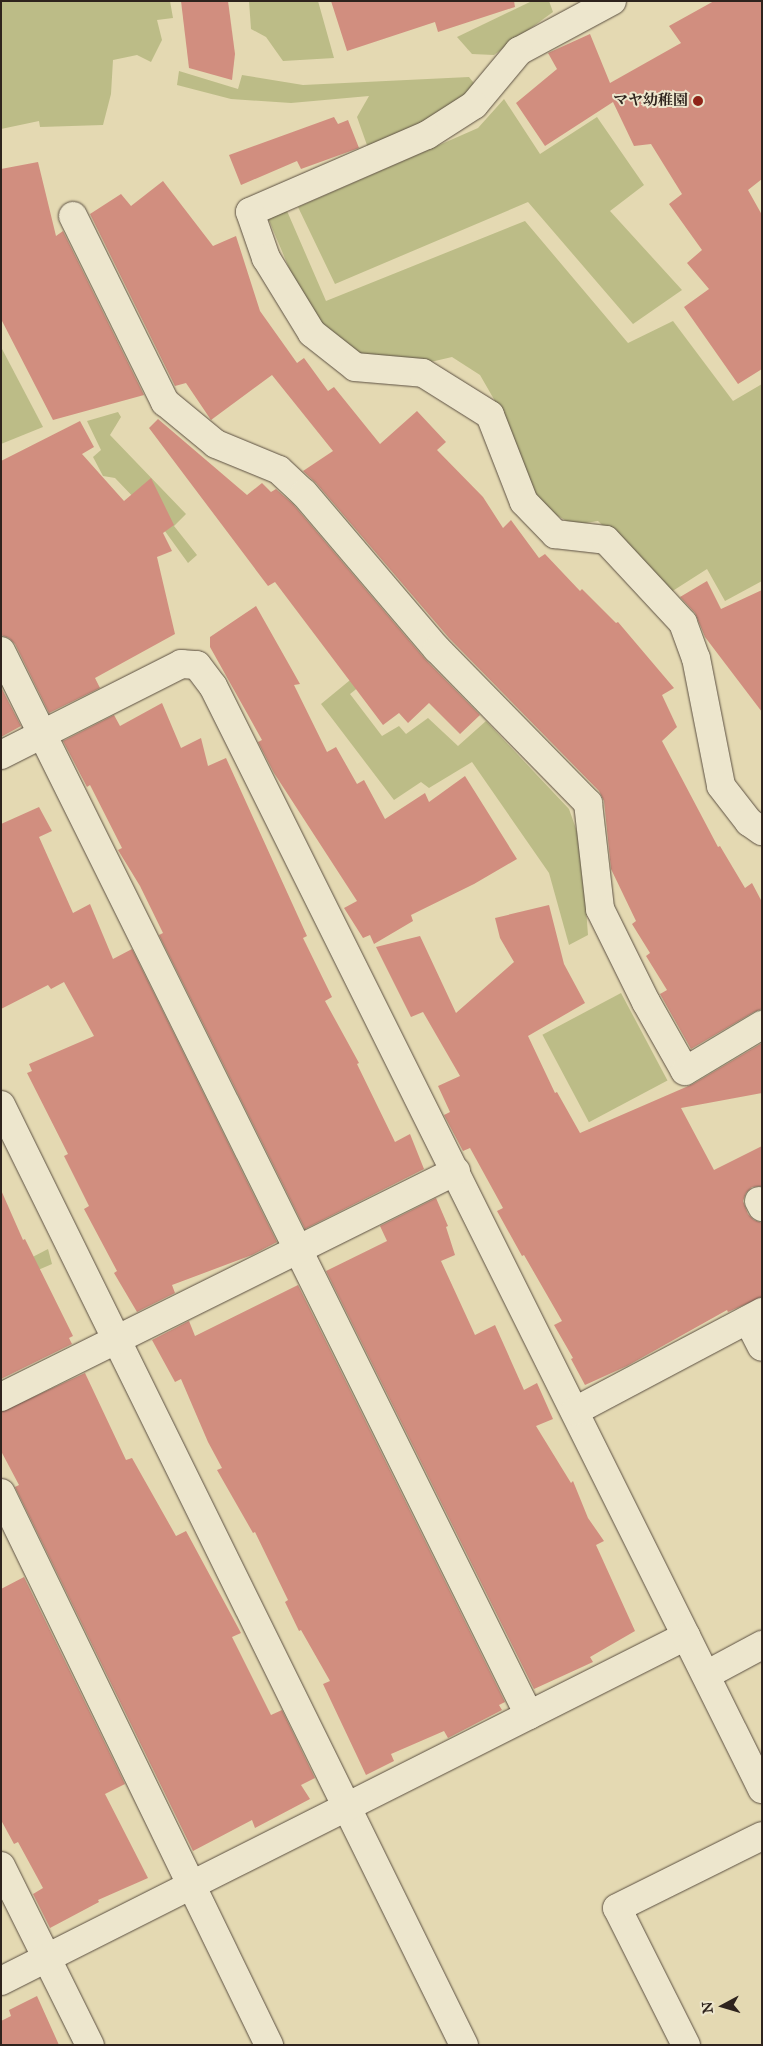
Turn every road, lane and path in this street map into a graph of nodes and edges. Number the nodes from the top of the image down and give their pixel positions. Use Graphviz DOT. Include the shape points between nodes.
graph roads {
  1 [pos="612,1"];
  2 [pos="73,216"];
  3 [pos="1,651"];
  4 [pos="44,734"];
  5 [pos="1,755"];
  6 [pos="762,831"];
  7 [pos="762,1025"];
  8 [pos="1,1105"];
  9 [pos="456,1171"];
  10 [pos="298,1250"];
  11 [pos="755,1316"];
  12 [pos="117,1340"];
  13 [pos="762,1347"];
  14 [pos="1,1397"];
  15 [pos="575,1411"];
  16 [pos="1,1493"];
  17 [pos="686,1636"];
  18 [pos="762,1645"];
  19 [pos="706,1675"];
  20 [pos="529,1715"];
  21 [pos="762,1789"];
  22 [pos="348,1806"];
  23 [pos="762,1836"];
  24 [pos="1,1866"];
  25 [pos="192,1885"];
  26 [pos="46,1958"];
  27 [pos="1,1981"];
  28 [pos="90,2045"];
  29 [pos="269,2045"];
  30 [pos="464,2045"];
  31 [pos="686,2045"];
  1 -- 6 [label="street" via="519,51 474,105 426,135 250,212 266,258 312,333 354,367 423,373 490,415 524,502 555,534 606,540 683,623 696,658 721,786 749,822"];
  2 -- 7 [label="street" via="166,402 216,444 279,470 304,492 437,649 588,803 600,909 685,1071"];
  3 -- 4 [label="street"];
  4 -- 5 [label="street"];
  4 -- 9 [label="street" via="181,664 197,665 213,686"];
  4 -- 10 [label="street"];
  8 -- 12 [label="street"];
  9 -- 10 [label="street"];
  9 -- 15 [label="street"];
  10 -- 12 [label="street"];
  10 -- 20 [label="street"];
  11 -- 13 [label="street"];
  11 -- 15 [label="street"];
  12 -- 14 [label="street"];
  12 -- 22 [label="street"];
  15 -- 17 [label="street"];
  16 -- 25 [label="street"];
  17 -- 19 [label="street"];
  17 -- 20 [label="street"];
  18 -- 19 [label="street"];
  19 -- 21 [label="street"];
  20 -- 22 [label="street"];
  22 -- 25 [label="street"];
  22 -- 30 [label="street"];
  23 -- 31 [label="street" via="617,1908"];
  24 -- 26 [label="street"];
  25 -- 26 [label="street"];
  25 -- 29 [label="street"];
  26 -- 27 [label="street"];
  26 -- 28 [label="street"];
}
